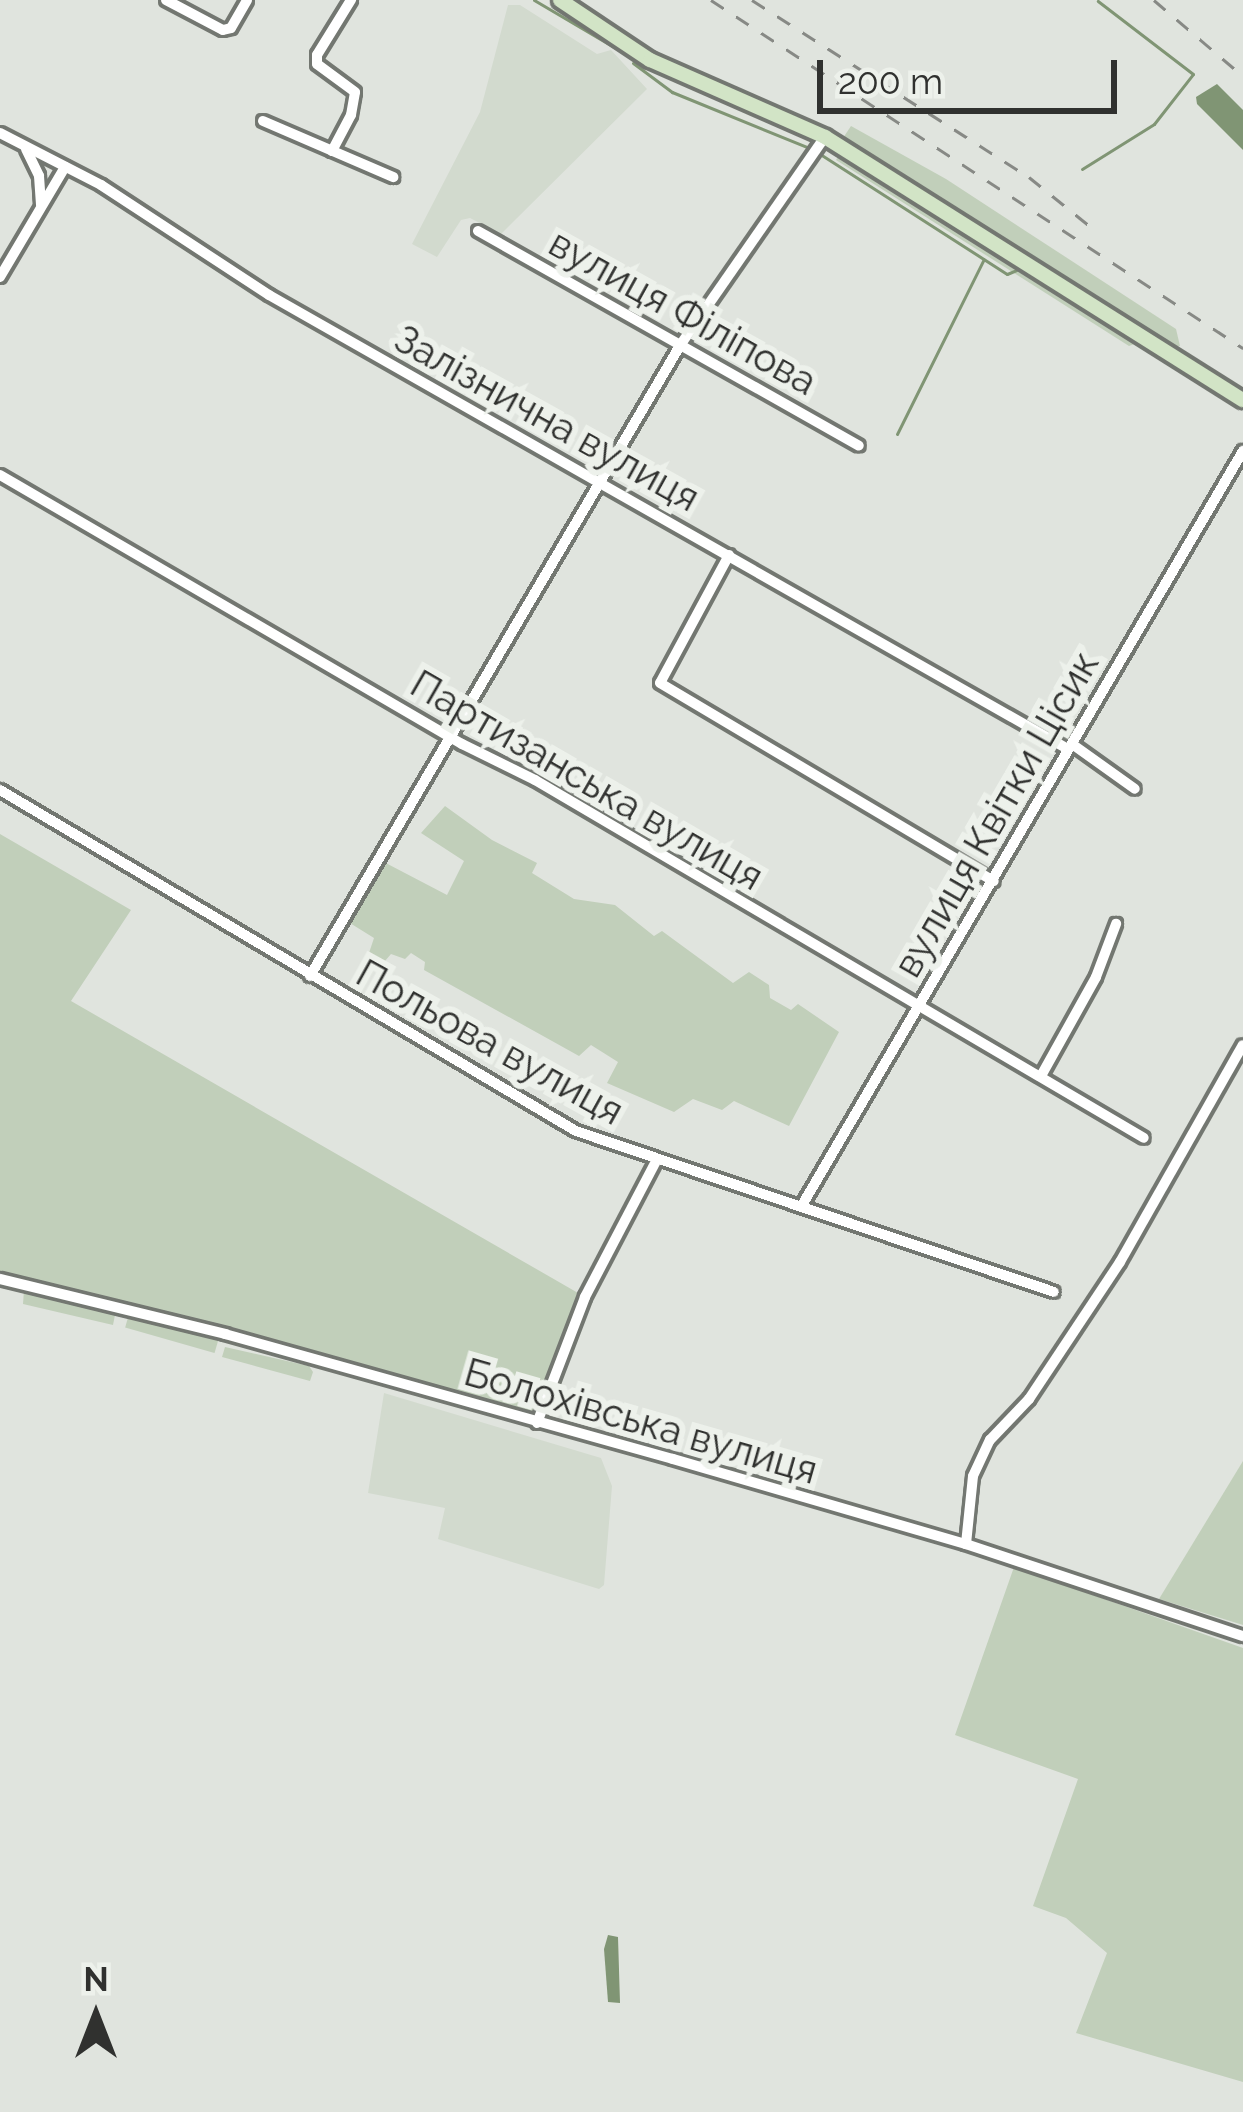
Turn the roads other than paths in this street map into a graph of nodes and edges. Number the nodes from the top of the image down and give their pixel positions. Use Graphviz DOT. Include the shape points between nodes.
graph roads {
  1 [pos="166,0"];
  2 [pos="247,0"];
  3 [pos="351,0"];
  4 [pos="560,0"];
  5 [pos="263,121"];
  6 [pos="0,133"];
  7 [pos="825,137"];
  8 [pos="18,142"];
  9 [pos="332,151"];
  10 [pos="65,167"];
  11 [pos="393,177"];
  12 [pos="40,208"];
  13 [pos="478,230"];
  14 [pos="0,277"];
  15 [pos="681,344"];
  16 [pos="1243,400"];
  17 [pos="859,446"];
  18 [pos="1243,452"];
  19 [pos="0,475"];
  20 [pos="598,480"];
  21 [pos="729,555"];
  22 [pos="452,738"];
  23 [pos="1070,746"];
  24 [pos="1135,789"];
  25 [pos="0,790"];
  26 [pos="994,881"];
  27 [pos="1116,924"];
  28 [pos="310,976"];
  29 [pos="918,1007"];
  30 [pos="1243,1045"];
  31 [pos="1041,1076"];
  32 [pos="1144,1138"];
  33 [pos="656,1162"];
  34 [pos="801,1207"];
  35 [pos="0,1279"];
  36 [pos="1054,1292"];
  37 [pos="537,1423"];
  38 [pos="966,1544"];
  39 [pos="1243,1636"];
  1 -- 2 [label="street" via="227,30"];
  3 -- 9 [label="street" via="316,55 316,64 355,92"];
  4 -- 7 [label="main road" via="650,60"];
  5 -- 9 [label="street"];
  6 -- 8 [label="street, Залізнична вулиця"];
  7 -- 15 [label="street"];
  7 -- 16 [label="main road"];
  8 -- 10 [label="street, Залізнична вулиця"];
  8 -- 12 [label="street" via="35,163"];
  9 -- 11 [label="street"];
  10 -- 12 [label="street"];
  10 -- 20 [label="street, Залізнична вулиця" via="269,295"];
  12 -- 14 [label="street"];
  13 -- 15 [label="street, вулиця Філіпова"];
  15 -- 17 [label="street, вулиця Філіпова"];
  15 -- 20 [label="street"];
  18 -- 23 [label="street, вулиця Квітки Цісик"];
  19 -- 22 [label="street, Партизанська вулиця"];
  20 -- 21 [label="street, Залізнична вулиця"];
  20 -- 22 [label="street"];
  21 -- 23 [label="street, Залізнична вулиця"];
  21 -- 26 [label="street" via="660,683"];
  22 -- 28 [label="street"];
  22 -- 29 [label="street, Партизанська вулиця"];
  23 -- 24 [label="street, Залізнична вулиця"];
  23 -- 26 [label="street, вулиця Квітки Цісик"];
  25 -- 28 [label="street, Польова вулиця"];
  26 -- 29 [label="street, вулиця Квітки Цісик"];
  27 -- 31 [label="street"];
  28 -- 33 [label="street, Польова вулиця" via="576,1131"];
  29 -- 31 [label="street, Партизанська вулиця"];
  29 -- 34 [label="street, вулиця Квітки Цісик"];
  30 -- 38 [label="street" via="1120,1262 1029,1399 989,1440 973,1476"];
  31 -- 32 [label="street, Партизанська вулиця"];
  33 -- 34 [label="street, Польова вулиця"];
  33 -- 37 [label="street" via="585,1298"];
  34 -- 36 [label="street, Польова вулиця"];
  35 -- 37 [label="street, Болохівська вулиця"];
  37 -- 38 [label="street, Болохівська вулиця"];
  38 -- 39 [label="street, Болохівська вулиця"];
}
